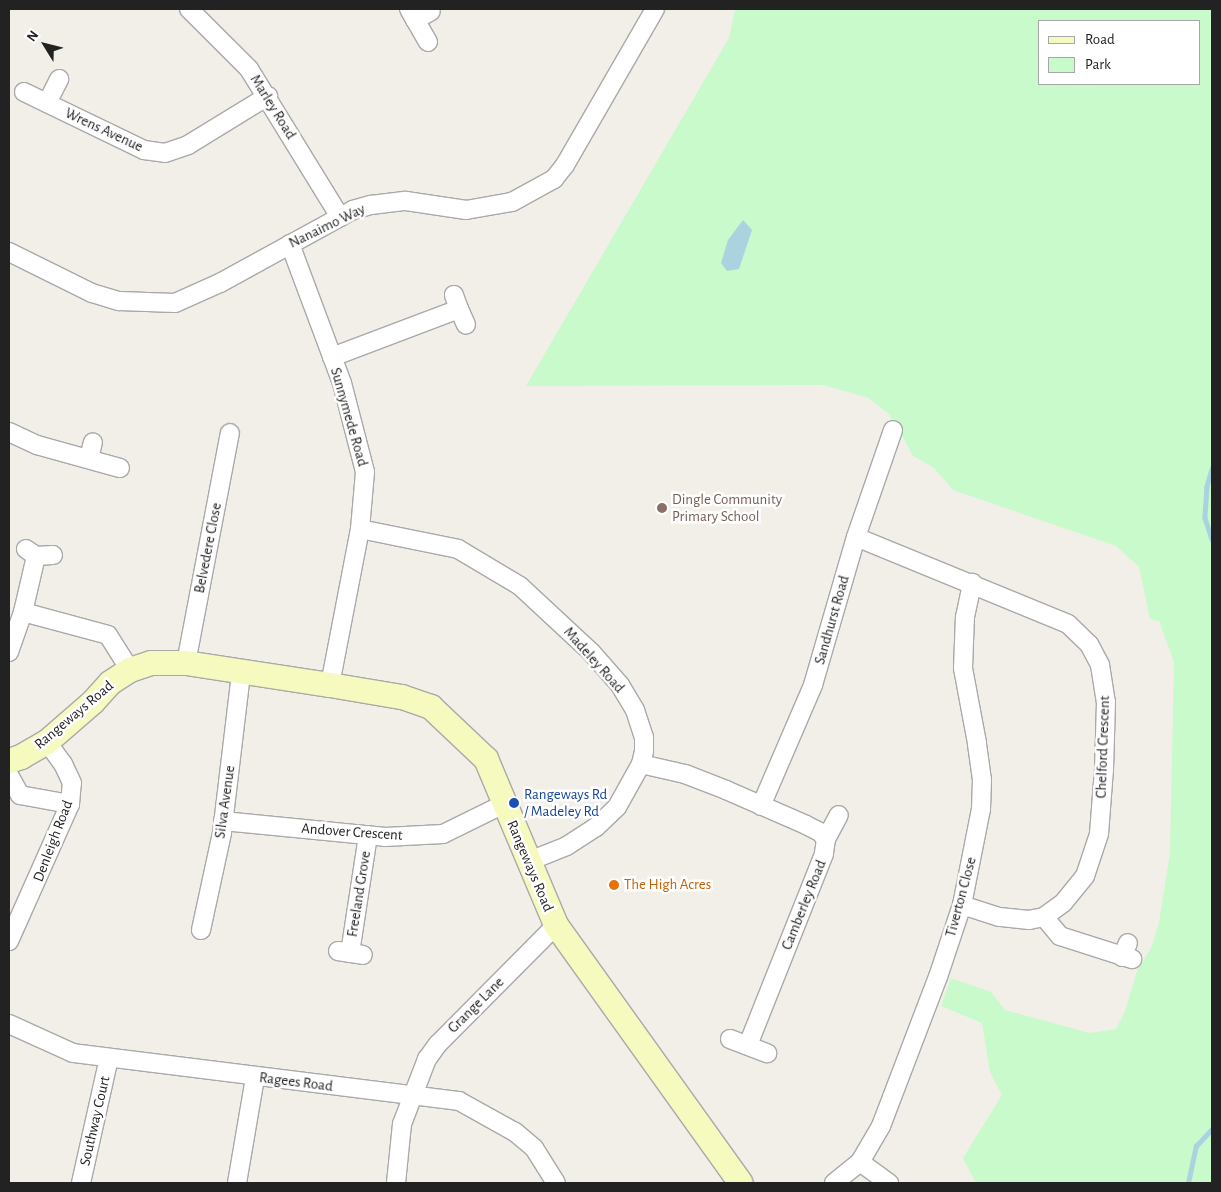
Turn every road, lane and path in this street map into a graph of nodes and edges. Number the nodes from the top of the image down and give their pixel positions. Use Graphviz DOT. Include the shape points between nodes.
graph roads {
  1 [pos="189,9"];
  2 [pos="655,9"];
  3 [pos="431,11"];
  4 [pos="412,14"];
  5 [pos="428,42"];
  6 [pos="59,79"];
  7 [pos="24,92"];
  8 [pos="268,96"];
  9 [pos="47,103"];
  10 [pos="340,217"];
  11 [pos="290,244"];
  12 [pos="9,252"];
  13 [pos="460,310"];
  14 [pos="332,357"];
  15 [pos="893,430"];
  16 [pos="9,432"];
  17 [pos="231,433"];
  18 [pos="120,468"];
  19 [pos="360,529"];
  20 [pos="856,538"];
  21 [pos="38,553"];
  22 [pos="972,583"];
  23 [pos="23,612"];
  24 [pos="9,652"];
  25 [pos="186,663"];
  26 [pos="130,670"];
  27 [pos="241,674"];
  28 [pos="330,685"];
  29 [pos="47,742"];
  30 [pos="9,761"];
  31 [pos="641,764"];
  32 [pos="9,775"];
  33 [pos="70,804"];
  34 [pos="504,804"];
  35 [pos="761,806"];
  36 [pos="838,815"];
  37 [pos="224,821"];
  38 [pos="368,835"];
  39 [pos="826,839"];
  40 [pos="527,862"];
  41 [pos="962,905"];
  42 [pos="1044,916"];
  43 [pos="556,925"];
  44 [pos="201,930"];
  45 [pos="9,941"];
  46 [pos="350,953"];
  47 [pos="1127,953"];
  48 [pos="9,1024"];
  49 [pos="730,1040"];
  50 [pos="748,1045"];
  51 [pos="767,1053"];
  52 [pos="108,1058"];
  53 [pos="254,1078"];
  54 [pos="413,1096"];
  55 [pos="860,1162"];
  56 [pos="81,1183"];
  57 [pos="237,1183"];
  58 [pos="396,1183"];
  59 [pos="556,1183"];
  60 [pos="741,1183"];
  61 [pos="834,1183"];
  62 [pos="889,1183"];
  1 -- 8 [label="street, Marley Road" via="249,69"];
  2 -- 10 [label="street, Nanaimo Way" via="591,123 554,179 512,202 486,208 466,210 388,201"];
  3 -- 4 [label="street"];
  4 -- 5 [label="street"];
  6 -- 9 [label="street, Wrens Avenue"];
  7 -- 9 [label="street, Wrens Avenue"];
  8 -- 9 [label="street, Wrens Avenue" via="188,145 165,153 144,150"];
  8 -- 10 [label="street, Marley Road"];
  10 -- 11 [label="street, Nanaimo Way"];
  11 -- 12 [label="street, Nanaimo Way" via="192,297 156,304 119,301 92,292"];
  11 -- 14 [label="street, Sunnymede Road"];
  13 -- 14 [label="street"];
  14 -- 19 [label="street, Sunnymede Road" via="365,472"];
  15 -- 20 [label="street, Sandhurst Road"];
  16 -- 18 [label="street" via="37,445 91,450"];
  17 -- 25 [label="street, Belvedere Close"];
  19 -- 28 [label="street, Sunnymede Road"];
  19 -- 31 [label="street, Madeley Road" via="458,549 520,586 591,652 620,685 644,737"];
  20 -- 22 [label="street, Chelford Crescent"];
  20 -- 35 [label="street, Sandhurst Road" via="814,685"];
  21 -- 23 [label="street"];
  22 -- 41 [label="street, Tiverton Close" via="965,616 963,668 977,743 981,800"];
  22 -- 42 [label="street, Chelford Crescent" via="1077,630 1100,665 1105,684 1100,834 1085,876 1064,903"];
  23 -- 24 [label="street"];
  23 -- 26 [label="street" via="108,635"];
  25 -- 26 [label="street, Rangeways Road" via="152,663"];
  25 -- 27 [label="street, Rangeways Road"];
  26 -- 29 [label="street, Rangeways Road" via="110,683"];
  27 -- 28 [label="street, Rangeways Road"];
  27 -- 37 [label="street, Silva Avenue"];
  28 -- 34 [label="street, Rangeways Road" via="402,697 431,707 486,759"];
  29 -- 30 [label="street, Rangeways Road"];
  29 -- 33 [label="street, Denleigh Road" via="64,764 72,783"];
  31 -- 35 [label="street, Camberley Road" via="685,774"];
  31 -- 40 [label="street, Madeley Road" via="617,807 607,817 567,846"];
  32 -- 33 [label="street" via="20,795"];
  33 -- 45 [label="street, Denleigh Road"];
  34 -- 38 [label="street, Andover Crescent" via="443,834"];
  34 -- 40 [label="street, Rangeways Road"];
  35 -- 39 [label="street, Camberley Road" via="820,832"];
  36 -- 39 [label="street"];
  37 -- 38 [label="street, Andover Crescent"];
  37 -- 44 [label="street, Silva Avenue"];
  38 -- 46 [label="street, Freeland Grove"];
  39 -- 50 [label="street, Camberley Road" via="824,854"];
  40 -- 43 [label="street, Rangeways Road"];
  41 -- 42 [label="street, Chelford Crescent" via="998,917 1029,920"];
  41 -- 55 [label="street, Tiverton Close" via="881,1126"];
  42 -- 47 [label="street" via="1060,936"];
  43 -- 54 [label="street, Grange Lane" via="438,1044 427,1059"];
  43 -- 60 [label="street, Rangeways Road"];
  48 -- 52 [label="street, Ragees Road" via="73,1053"];
  49 -- 50 [label="street"];
  50 -- 51 [label="street"];
  52 -- 53 [label="street, Ragees Road"];
  52 -- 56 [label="street, Southway Court"];
  53 -- 54 [label="street, Ragees Road"];
  53 -- 57 [label="street"];
  54 -- 58 [label="street, Grange Lane" via="402,1124"];
  54 -- 59 [label="street, Ragees Road" via="459,1101 515,1132 534,1148"];
  55 -- 61 [label="street, Tiverton Close"];
  55 -- 62 [label="street"];
}
